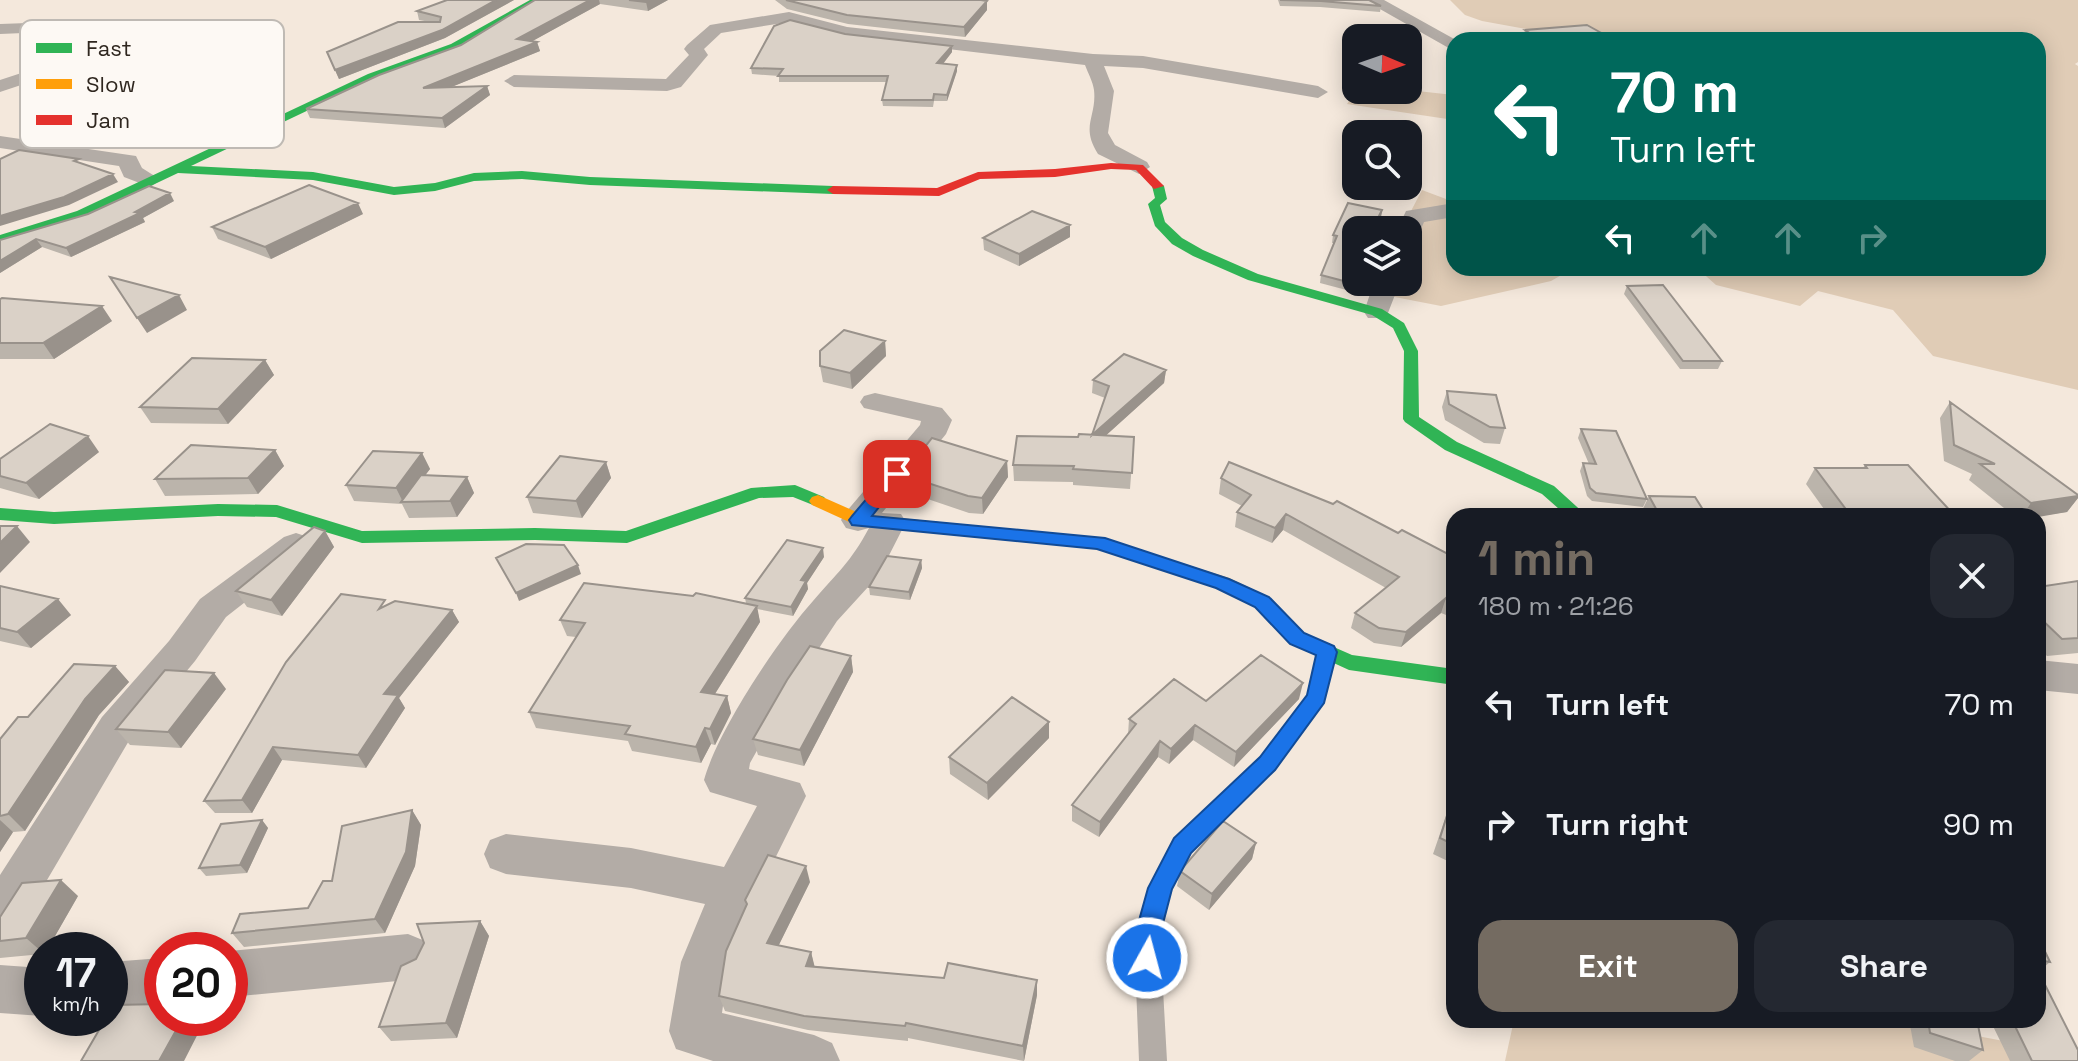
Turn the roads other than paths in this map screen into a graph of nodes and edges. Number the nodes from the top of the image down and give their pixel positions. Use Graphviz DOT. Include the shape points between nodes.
graph roads {
  1 [pos="536,0"];
  2 [pos="766,0"];
  3 [pos="1372,0"];
  4 [pos="789,17"];
  5 [pos="20,28"];
  6 [pos="0,29"];
  7 [pos="1446,42"];
  8 [pos="1093,60"];
  9 [pos="20,79"];
  10 [pos="514,81"];
  11 [pos="0,86"];
  12 [pos="1318,92"];
  13 [pos="284,117"];
  14 [pos="0,142"];
  15 [pos="20,145"];
  16 [pos="40,148"];
  17 [pos="219,148"];
  18 [pos="1139,167"];
  19 [pos="174,169"];
  20 [pos="150,180"];
  21 [pos="1446,211"];
  22 [pos="1414,216"];
  23 [pos="0,239"];
  24 [pos="1382,296"];
  25 [pos="1377,312"];
  26 [pos="875,402"];
  27 [pos="1569,508"];
  28 [pos="0,514"];
  29 [pos="874,521"];
  30 [pos="318,526"];
  31 [pos="1327,652"];
  32 [pos="1446,676"];
  33 [pos="2046,676"];
  34 [pos="2078,679"];
  35 [pos="506,854"];
  36 [pos="736,890"];
  37 [pos="0,916"];
  38 [pos="408,957"];
  39 [pos="248,972"];
  40 [pos="0,989"];
  41 [pos="24,991"];
  42 [pos="814,1061"];
  43 [pos="1153,1061"];
  1 -- 13 [label="street" via="454,46 372,76"];
  2 -- 4 [label="street"];
  3 -- 7 [label="street"];
  4 -- 8 [label="street" via="846,32"];
  4 -- 10 [label="street" via="716,29 697,43 693,49 699,55 667,85"];
  5 -- 6 [label="street"];
  8 -- 12 [label="street" via="1143,62 1277,91"];
  8 -- 18 [label="street" via="1104,91 1098,133 1106,149"];
  9 -- 11 [label="street"];
  14 -- 15 [label="street"];
  16 -- 20 [label="street" via="128,161 132,172"];
  17 -- 19 [label="street"];
  18 -- 19 [label="street" via="978,176 939,192 921,193 522,175 394,191 313,176"];
  18 -- 25 [label="street" via="1160,188 1161,199 1154,204 1159,223 1177,241 1253,277"];
  19 -- 20 [label="street"];
  20 -- 23 [label="street" via="81,214"];
  21 -- 22 [label="street"];
  24 -- 25 [label="street"];
  25 -- 27 [label="street" via="1399,326 1411,351 1411,419 1451,446 1548,490"];
  26 -- 29 [label="street" via="931,414 937,420"];
  28 -- 30 [label="street" via="54,518 277,511"];
  29 -- 30 [label="street" via="795,491 757,492 627,537 362,537"];
  29 -- 31 [label="street" via="1099,543 1222,583 1262,602 1297,638"];
  29 -- 36 [label="street" via="867,566 824,612 730,761 725,780 785,796"];
  30 -- 37 [label="street" via="213,608 116,728"];
  31 -- 32 [label="street" via="1349,662"];
  31 -- 43 [label="lane" via="1317,697 1268,763 1183,846 1160,888 1147,935"];
  33 -- 34 [label="street"];
  35 -- 36 [label="street" via="631,868"];
  36 -- 42 [label="street" via="705,962 694,1031"];
  38 -- 39 [label="street"];
  40 -- 41 [label="street"];
}
